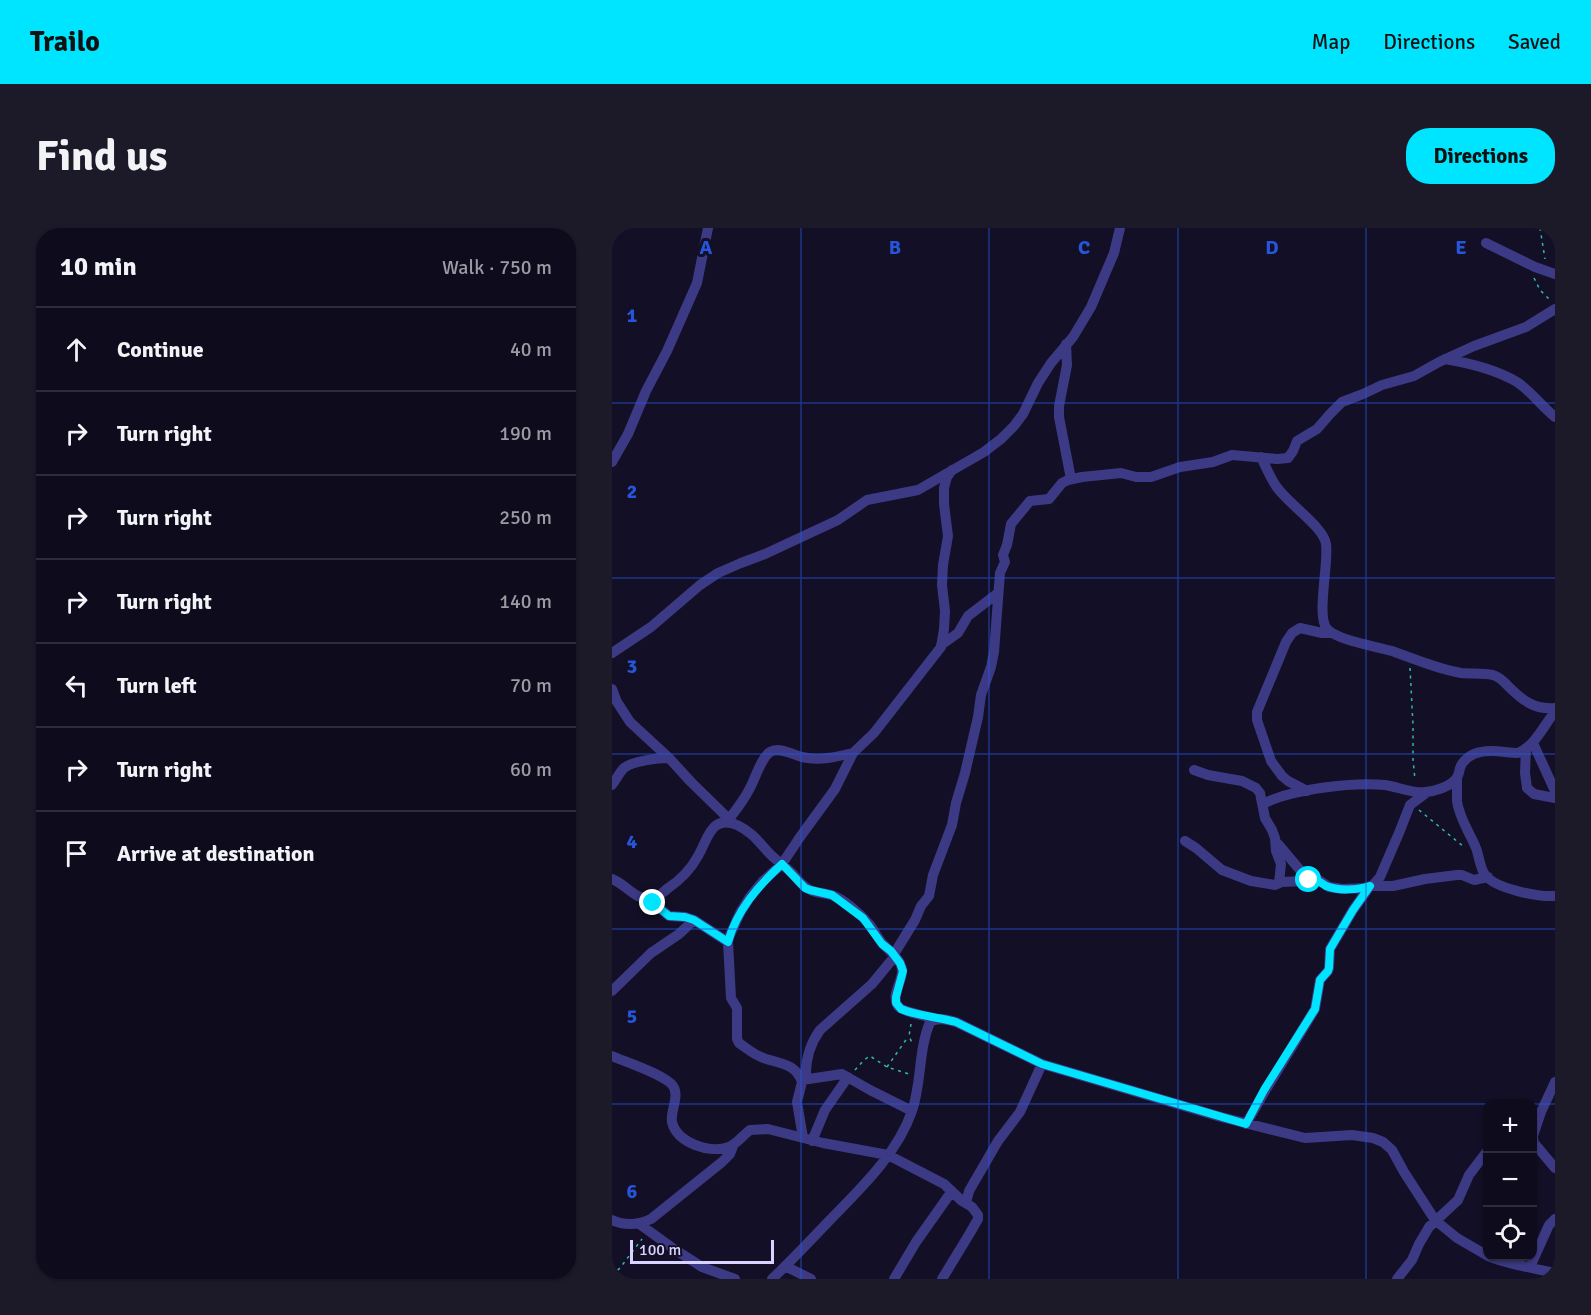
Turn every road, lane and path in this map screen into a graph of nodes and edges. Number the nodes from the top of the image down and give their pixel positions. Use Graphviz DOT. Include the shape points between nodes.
graph roads {
  1 [pos="708,228"];
  2 [pos="1120,228"];
  3 [pos="1540,228"];
  4 [pos="1486,243"];
  5 [pos="1551,273"];
  6 [pos="1534,279"];
  7 [pos="1554,306"];
  8 [pos="1066,344"];
  9 [pos="1445,359"];
  10 [pos="1555,417"];
  11 [pos="1261,457"];
  12 [pos="612,462"];
  13 [pos="952,470"];
  14 [pos="1071,479"];
  15 [pos="998,593"];
  16 [pos="1331,633"];
  17 [pos="941,645"];
  18 [pos="612,653"];
  19 [pos="1409,658"];
  20 [pos="612,689"];
  21 [pos="1555,711"];
  22 [pos="1529,746"];
  23 [pos="853,753"];
  24 [pos="669,758"];
  25 [pos="1194,770"];
  26 [pos="1457,778"];
  27 [pos="612,785"];
  28 [pos="1307,791"];
  29 [pos="1555,791"];
  30 [pos="1424,792"];
  31 [pos="1555,798"];
  32 [pos="1412,803"];
  33 [pos="1263,804"];
  34 [pos="731,822"];
  35 [pos="1185,841"];
  36 [pos="1276,842"];
  37 [pos="1464,848"];
  38 [pos="782,864"];
  39 [pos="1488,877"];
  40 [pos="612,879"];
  41 [pos="1312,879"];
  42 [pos="1279,884"];
  43 [pos="1371,886"];
  44 [pos="1555,896"];
  45 [pos="649,899"];
  46 [pos="694,920"];
  47 [pos="728,942"];
  48 [pos="895,955"];
  49 [pos="612,991"];
  50 [pos="919,1014"];
  51 [pos="936,1019"];
  52 [pos="909,1036"];
  53 [pos="921,1053"];
  54 [pos="612,1056"];
  55 [pos="1042,1064"];
  56 [pos="887,1067"];
  57 [pos="918,1076"];
  58 [pos="848,1077"];
  59 [pos="804,1080"];
  60 [pos="1555,1082"];
  61 [pos="912,1111"];
  62 [pos="1246,1124"];
  63 [pos="1537,1125"];
  64 [pos="808,1139"];
  65 [pos="1537,1143"];
  66 [pos="734,1144"];
  67 [pos="1486,1153"];
  68 [pos="888,1155"];
  69 [pos="1555,1167"];
  70 [pos="969,1191"];
  71 [pos="954,1192"];
  72 [pos="966,1203"];
  73 [pos="1555,1219"];
  74 [pos="612,1220"];
  75 [pos="1435,1220"];
  76 [pos="643,1227"];
  77 [pos="1483,1253"];
  78 [pos="1500,1261"];
  79 [pos="785,1266"];
  80 [pos="1530,1267"];
  81 [pos="1555,1273"];
  82 [pos="612,1275"];
  83 [pos="735,1279"];
  84 [pos="772,1279"];
  85 [pos="811,1279"];
  86 [pos="894,1279"];
  87 [pos="942,1279"];
  88 [pos="1397,1279"];
  1 -- 12 [label="street" via="698,283 626,440"];
  2 -- 8 [label="street" via="1095,297"];
  3 -- 5 [label="path"];
  4 -- 5 [label="street"];
  6 -- 7 [label="path"];
  7 -- 9 [label="street" via="1526,327"];
  8 -- 13 [label="street" via="1042,376 1014,426 1001,440"];
  8 -- 14 [label="street" via="1059,417"];
  9 -- 10 [label="street" via="1476,365 1516,382"];
  9 -- 11 [label="street" via="1414,376 1342,402 1317,429 1297,441 1288,458"];
  11 -- 14 [label="street" via="1232,455 1144,478 1121,473"];
  11 -- 16 [label="street" via="1276,487 1326,540 1323,616"];
  13 -- 17 [label="street" via="944,488 948,536"];
  13 -- 18 [label="street" via="918,490 867,500 838,520 718,573"];
  14 -- 15 [label="street" via="1062,483 1049,499 1030,501 1011,524"];
  15 -- 17 [label="street" via="968,616 958,633"];
  15 -- 48 [label="street" via="994,652 952,825 929,896"];
  16 -- 19 [label="street"];
  16 -- 28 [label="street" via="1300,628 1292,633 1257,712 1271,761 1282,776"];
  17 -- 23 [label="street" via="874,733"];
  19 -- 21 [label="street" via="1461,673 1498,676 1519,697 1539,708"];
  19 -- 30 [label="path" via="1414,774"];
  20 -- 24 [label="street" via="630,722"];
  21 -- 22 [label="street"];
  22 -- 26 [label="street" via="1518,753 1474,754 1462,763"];
  22 -- 29 [label="street"];
  22 -- 31 [label="street" via="1527,788 1534,794"];
  23 -- 34 [label="street" via="816,758 772,751"];
  23 -- 38 [label="street" via="835,789"];
  24 -- 27 [label="street" via="626,766"];
  24 -- 34 [label="street"];
  25 -- 33 [label="street" via="1248,784 1260,793"];
  26 -- 30 [label="street" via="1450,785"];
  26 -- 39 [label="street" via="1460,811"];
  28 -- 30 [label="street" via="1378,785"];
  28 -- 33 [label="street"];
  30 -- 32 [label="street"];
  32 -- 37 [label="path"];
  32 -- 43 [label="street" via="1380,877"];
  33 -- 36 [label="street"];
  34 -- 38 [label="street" via="752,833"];
  34 -- 45 [label="street" via="710,830 697,858 676,883"];
  35 -- 42 [label="street" via="1222,870 1251,881"];
  36 -- 41 [label="street"];
  36 -- 42 [label="street" via="1281,864"];
  38 -- 47 [label="street" via="750,897"];
  38 -- 48 [label="street" via="805,888 832,895 863,918"];
  39 -- 43 [label="street" via="1474,880 1457,875"];
  39 -- 44 [label="street" via="1512,889"];
  40 -- 45 [label="street"];
  41 -- 42 [label="street"];
  41 -- 43 [label="street" via="1343,889"];
  43 -- 62 [label="street" via="1330,949 1329,968 1320,980 1315,1009"];
  45 -- 46 [label="street" via="669,916"];
  46 -- 47 [label="street"];
  46 -- 49 [label="street" via="651,953"];
  47 -- 59 [label="street" via="738,1041 758,1056 790,1067"];
  48 -- 50 [label="street" via="903,971 896,1003 904,1011"];
  48 -- 59 [label="street" via="872,984 820,1030 808,1056"];
  50 -- 51 [label="street"];
  50 -- 52 [label="path" via="910,1025"];
  51 -- 53 [label="street" via="926,1031"];
  51 -- 55 [label="street" via="956,1022"];
  52 -- 53 [label="path"];
  52 -- 56 [label="path"];
  53 -- 57 [label="street"];
  54 -- 66 [label="street" via="672,1084 672,1124 691,1144 717,1150"];
  55 -- 62 [label="street"];
  55 -- 70 [label="street" via="1020,1112"];
  56 -- 57 [label="path"];
  56 -- 58 [label="path" via="868,1057"];
  57 -- 61 [label="street"];
  58 -- 59 [label="street" via="838,1074"];
  58 -- 61 [label="street"];
  58 -- 64 [label="street"];
  59 -- 64 [label="street" via="797,1102"];
  60 -- 63 [label="street"];
  61 -- 68 [label="street"];
  62 -- 75 [label="street" via="1305,1138 1352,1135 1383,1142 1392,1150"];
  64 -- 66 [label="street" via="757,1129 747,1131"];
  64 -- 68 [label="street"];
  65 -- 69 [label="street"];
  66 -- 76 [label="street" via="722,1162"];
  67 -- 75 [label="street" via="1469,1175 1458,1200"];
  68 -- 71 [label="street"];
  68 -- 79 [label="street"];
  70 -- 71 [label="street"];
  70 -- 72 [label="street"];
  71 -- 72 [label="street"];
  71 -- 86 [label="street"];
  72 -- 87 [label="street" via="978,1219"];
  73 -- 80 [label="street"];
  74 -- 76 [label="street"];
  75 -- 77 [label="street"];
  75 -- 88 [label="street"];
  76 -- 82 [label="path"];
  76 -- 83 [label="street" via="702,1267"];
  78 -- 80 [label="street"];
  79 -- 84 [label="street"];
  79 -- 85 [label="street"];
  80 -- 81 [label="street"];
}
